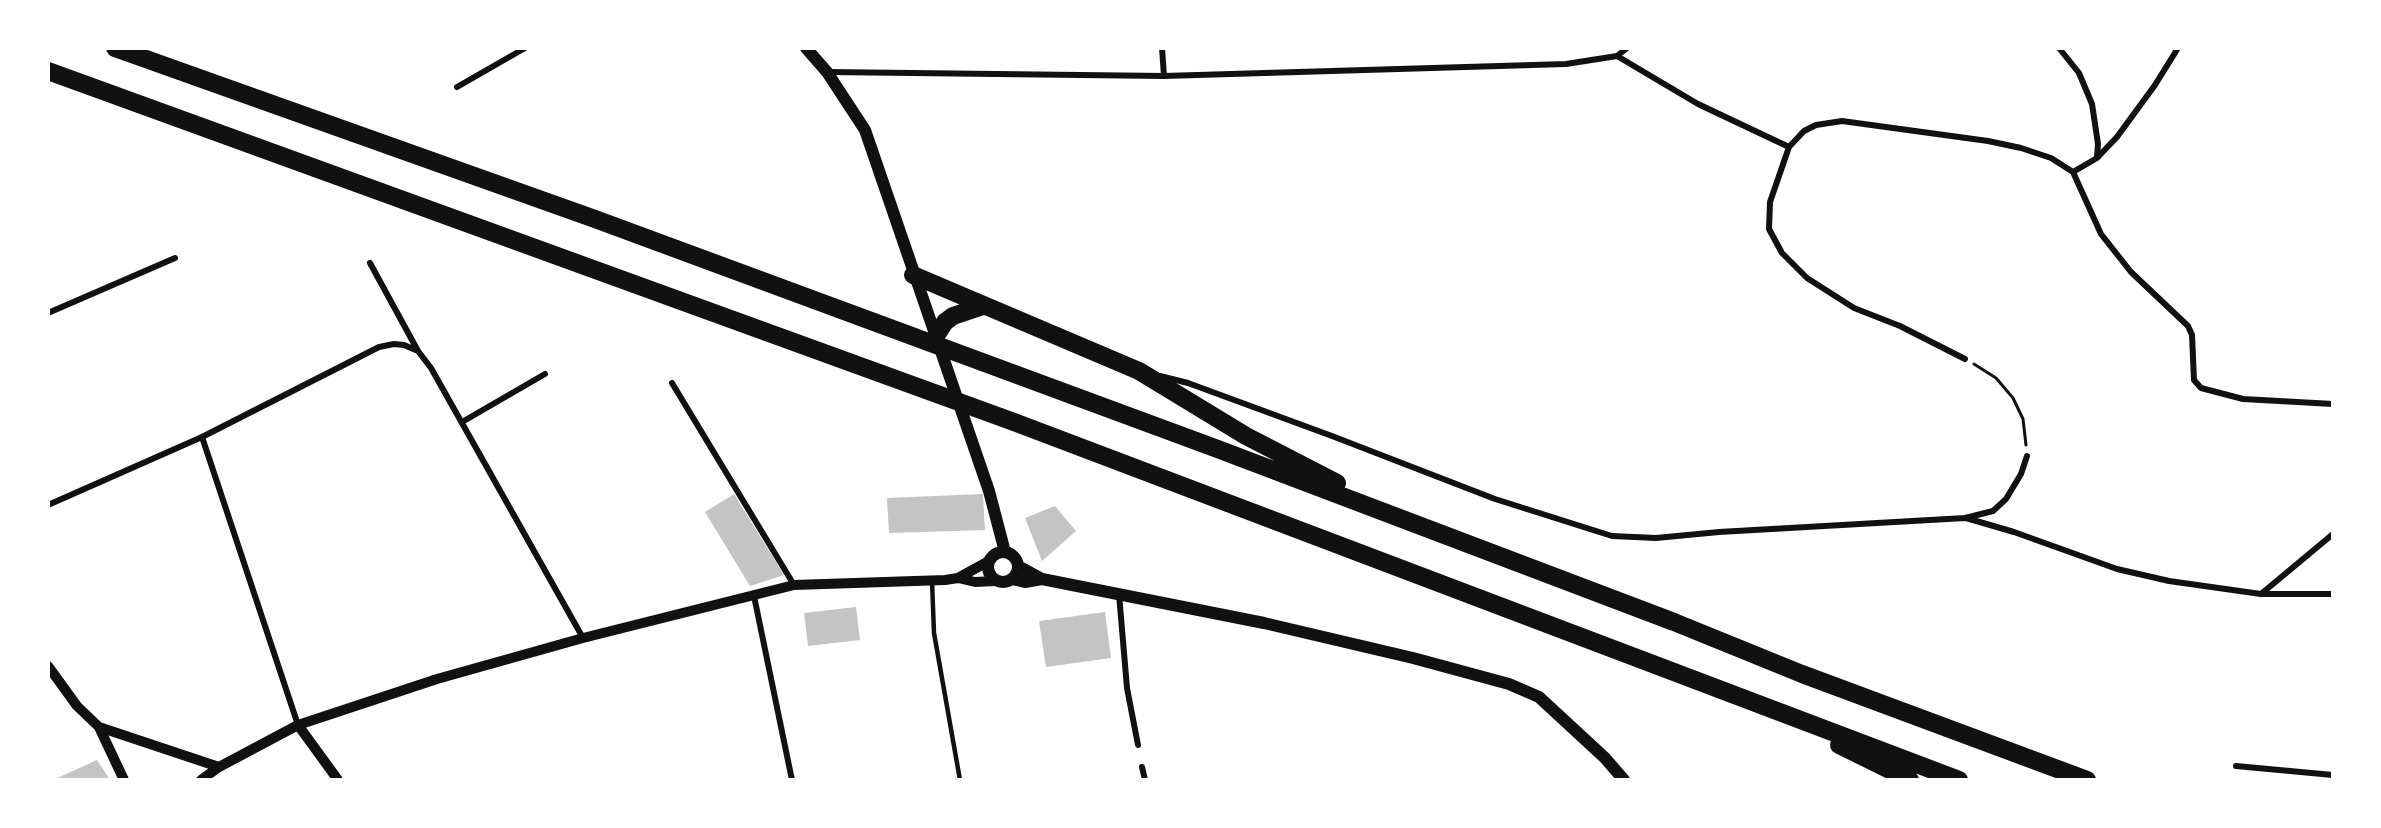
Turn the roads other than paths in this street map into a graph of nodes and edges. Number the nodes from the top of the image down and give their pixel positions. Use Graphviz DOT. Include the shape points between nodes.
graph roads {
  1 [pos="115,48"];
  2 [pos="525,48"];
  3 [pos="806,48"];
  4 [pos="1162,48"];
  5 [pos="1627,48"];
  6 [pos="2059,48"];
  7 [pos="2178,48"];
  8 [pos="1617,56"];
  9 [pos="48,71"];
  10 [pos="827,72"];
  11 [pos="1164,76"];
  12 [pos="457,87"];
  13 [pos="1789,147"];
  14 [pos="2097,158"];
  15 [pos="2073,172"];
  16 [pos="175,258"];
  17 [pos="370,263"];
  18 [pos="914,275"];
  19 [pos="983,306"];
  20 [pos="48,313"];
  21 [pos="936,336"];
  22 [pos="418,351"];
  23 [pos="1965,358"];
  24 [pos="1139,371"];
  25 [pos="545,374"];
  26 [pos="672,383"];
  27 [pos="2333,404"];
  28 [pos="462,422"];
  29 [pos="202,437"];
  30 [pos="2027,456"];
  31 [pos="48,505"];
  32 [pos="1965,518"];
  33 [pos="1427,528"];
  34 [pos="2333,534"];
  35 [pos="996,555"];
  36 [pos="1018,566"];
  37 [pos="958,578"];
  38 [pos="1012,579"];
  39 [pos="1042,579"];
  40 [pos="932,581"];
  41 [pos="996,581"];
  42 [pos="794,585"];
  43 [pos="1119,593"];
  44 [pos="2261,594"];
  45 [pos="2333,594"];
  46 [pos="754,596"];
  47 [pos="583,638"];
  48 [pos="48,667"];
  49 [pos="1760,705"];
  50 [pos="298,725"];
  51 [pos="99,727"];
  52 [pos="1138,745"];
  53 [pos="2236,766"];
  54 [pos="219,767"];
  55 [pos="1142,767"];
  56 [pos="2333,775"];
  57 [pos="124,780"];
  58 [pos="201,780"];
  59 [pos="338,780"];
  60 [pos="792,780"];
  61 [pos="960,780"];
  62 [pos="1145,780"];
  63 [pos="1624,780"];
  64 [pos="1910,780"];
  65 [pos="1959,780"];
  66 [pos="2087,780"];
  1 -- 33 [label="highway" via="584,215"];
  2 -- 12 [label="street"];
  3 -- 10 [label="main road"];
  4 -- 11 [label="street"];
  5 -- 8 [label="street"];
  6 -- 14 [label="street" via="2079,73 2092,104"];
  7 -- 14 [label="street" via="2155,85"];
  8 -- 11 [label="street" via="1566,64"];
  8 -- 13 [label="street" via="1698,104"];
  9 -- 49 [label="highway" via="1014,422"];
  10 -- 11 [label="street"];
  10 -- 18 [label="main road" via="865,130"];
  13 -- 15 [label="street" via="1816,125 1842,121 2021,148 2051,158"];
  13 -- 23 [label="street" via="1770,202 1769,229 1782,253 1807,278 1854,308"];
  14 -- 15 [label="street"];
  15 -- 27 [label="street" via="2101,234 2131,272 2188,326 2194,380 2200,388 2243,399"];
  16 -- 20 [label="street"];
  17 -- 22 [label="street"];
  18 -- 19 [label="highway"];
  18 -- 21 [label="main road"];
  19 -- 21 [label="highway" via="953,316"];
  19 -- 24 [label="highway"];
  21 -- 35 [label="main road" via="989,491 995,518"];
  22 -- 28 [label="street"];
  22 -- 29 [label="street" via="394,344 379,347"];
  24 -- 32 [label="street" via="1188,383 1495,499 1612,536 1656,538"];
  24 -- 33 [label="highway" via="1272,450"];
  25 -- 28 [label="street"];
  26 -- 42 [label="street"];
  28 -- 47 [label="street"];
  29 -- 31 [label="street"];
  29 -- 50 [label="street"];
  30 -- 32 [label="street" via="2006,500 1993,511"];
  32 -- 44 [label="street" via="2117,569"];
  33 -- 66 [label="highway"];
  34 -- 44 [label="street"];
  35 -- 36 [label="main road" via="1013,556"];
  35 -- 37 [label="street"];
  35 -- 41 [label="main road" via="988,571"];
  36 -- 38 [label="main road"];
  36 -- 39 [label="main road"];
  37 -- 40 [label="street"];
  37 -- 41 [label="street"];
  38 -- 39 [label="main road"];
  38 -- 41 [label="main road"];
  39 -- 43 [label="main road"];
  40 -- 42 [label="street"];
  40 -- 61 [label="lane" via="934,633"];
  42 -- 46 [label="street"];
  43 -- 52 [label="street" via="1127,688"];
  43 -- 63 [label="main road" via="1264,623 1509,684 1539,697"];
  44 -- 45 [label="street"];
  46 -- 47 [label="street"];
  46 -- 60 [label="street"];
  47 -- 50 [label="street" via="437,679"];
  48 -- 51 [label="street" via="77,706"];
  49 -- 64 [label="highway"];
  49 -- 65 [label="highway"];
  50 -- 54 [label="street"];
  50 -- 59 [label="street"];
  51 -- 54 [label="street"];
  51 -- 57 [label="street"];
  53 -- 56 [label="street"];
  54 -- 58 [label="street"];
  55 -- 62 [label="street"];
}
